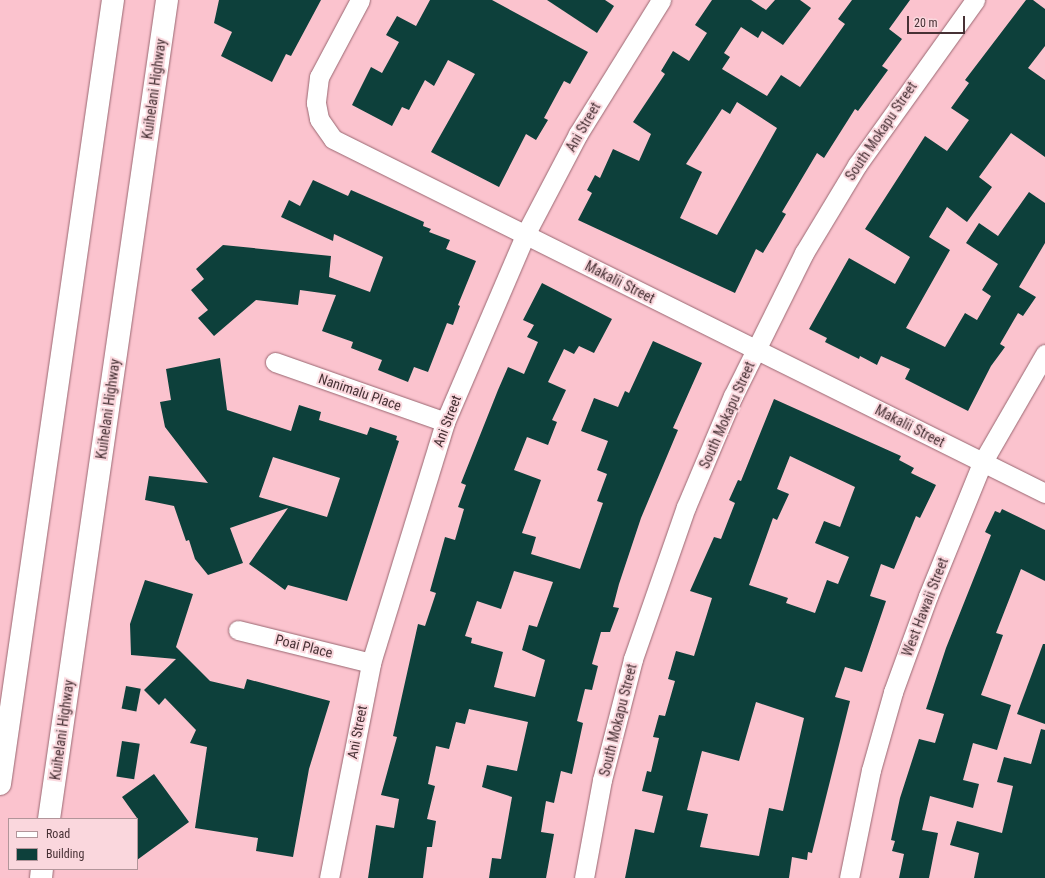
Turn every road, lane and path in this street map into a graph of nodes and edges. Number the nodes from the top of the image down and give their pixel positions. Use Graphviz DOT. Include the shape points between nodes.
graph roads {
  1 [pos="113,0"];
  2 [pos="167,0"];
  3 [pos="360,0"];
  4 [pos="661,0"];
  5 [pos="975,0"];
  6 [pos="526,235"];
  7 [pos="756,350"];
  8 [pos="1045,354"];
  9 [pos="275,362"];
  10 [pos="445,422"];
  11 [pos="982,463"];
  12 [pos="1045,493"];
  13 [pos="238,630"];
  14 [pos="371,663"];
  15 [pos="0,784"];
  16 [pos="49,818"];
  17 [pos="329,878"];
  18 [pos="584,878"];
  19 [pos="849,878"];
  1 -- 15 [label="main road"];
  2 -- 16 [label="main road, Kuihelani Highway"];
  3 -- 6 [label="street, Makalii Street" via="319,77 316,103 319,119 333,139"];
  4 -- 6 [label="street, Ani Street" via="578,134"];
  5 -- 7 [label="street, South Mokapu Street" via="857,165 804,253"];
  6 -- 7 [label="street, Makalii Street"];
  6 -- 10 [label="street, Ani Street"];
  7 -- 11 [label="street, Makalii Street"];
  7 -- 18 [label="street, South Mokapu Street" via="733,396 686,507 633,659 602,780"];
  8 -- 11 [label="street, West Hawaii Street"];
  9 -- 10 [label="street, Nanimalu Place"];
  10 -- 14 [label="street, Ani Street"];
  11 -- 12 [label="street, Makalii Street"];
  11 -- 19 [label="street, West Hawaii Street" via="893,692 871,770"];
  13 -- 14 [label="street, Poai Place"];
  14 -- 17 [label="street, Ani Street"];
}
